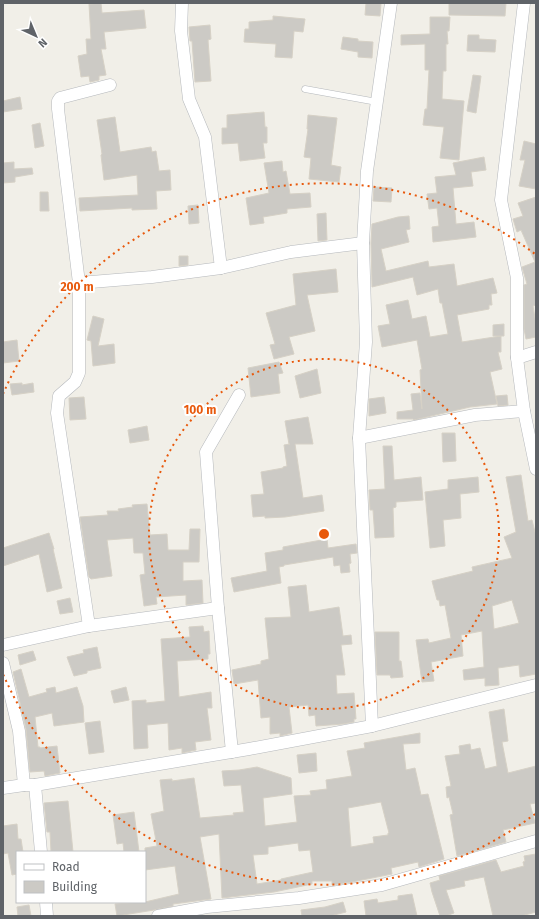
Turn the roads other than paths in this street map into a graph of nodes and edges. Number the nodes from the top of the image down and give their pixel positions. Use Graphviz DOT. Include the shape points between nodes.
graph roads {
  1 [pos="182,3"];
  2 [pos="391,3"];
  3 [pos="524,3"];
  4 [pos="110,86"];
  5 [pos="305,89"];
  6 [pos="377,102"];
  7 [pos="363,243"];
  8 [pos="221,268"];
  9 [pos="79,283"];
  10 [pos="536,352"];
  11 [pos="517,358"];
  12 [pos="239,395"];
  13 [pos="524,411"];
  14 [pos="359,438"];
  15 [pos="536,469"];
  16 [pos="218,608"];
  17 [pos="89,626"];
  18 [pos="3,645"];
  19 [pos="3,663"];
  20 [pos="536,685"];
  21 [pos="372,726"];
  22 [pos="232,752"];
  23 [pos="29,785"];
  24 [pos="3,788"];
  25 [pos="536,841"];
  26 [pos="41,851"];
  27 [pos="46,903"];
  28 [pos="47,916"];
  29 [pos="158,916"];
  1 -- 8 [label="street" via="181,31 189,99 205,137"];
  2 -- 6 [label="street"];
  3 -- 11 [label="street" via="501,200 517,278"];
  4 -- 9 [label="street" via="60,98 58,101"];
  5 -- 6 [label="lane"];
  6 -- 7 [label="street" via="367,171"];
  7 -- 8 [label="street" via="291,252"];
  7 -- 14 [label="street" via="366,342"];
  8 -- 9 [label="street"];
  9 -- 17 [label="street" via="79,373 75,382 59,396 58,413"];
  10 -- 11 [label="street"];
  11 -- 13 [label="street"];
  12 -- 16 [label="street" via="206,452"];
  13 -- 14 [label="street" via="475,416"];
  13 -- 15 [label="street"];
  14 -- 21 [label="street"];
  16 -- 17 [label="street"];
  16 -- 22 [label="street"];
  17 -- 18 [label="street"];
  19 -- 23 [label="street"];
  20 -- 21 [label="street"];
  21 -- 22 [label="street"];
  22 -- 23 [label="street"];
  23 -- 24 [label="street"];
  23 -- 26 [label="street"];
  25 -- 29 [label="street" via="382,885 299,898 207,907"];
  27 -- 28 [label="street"];
}
